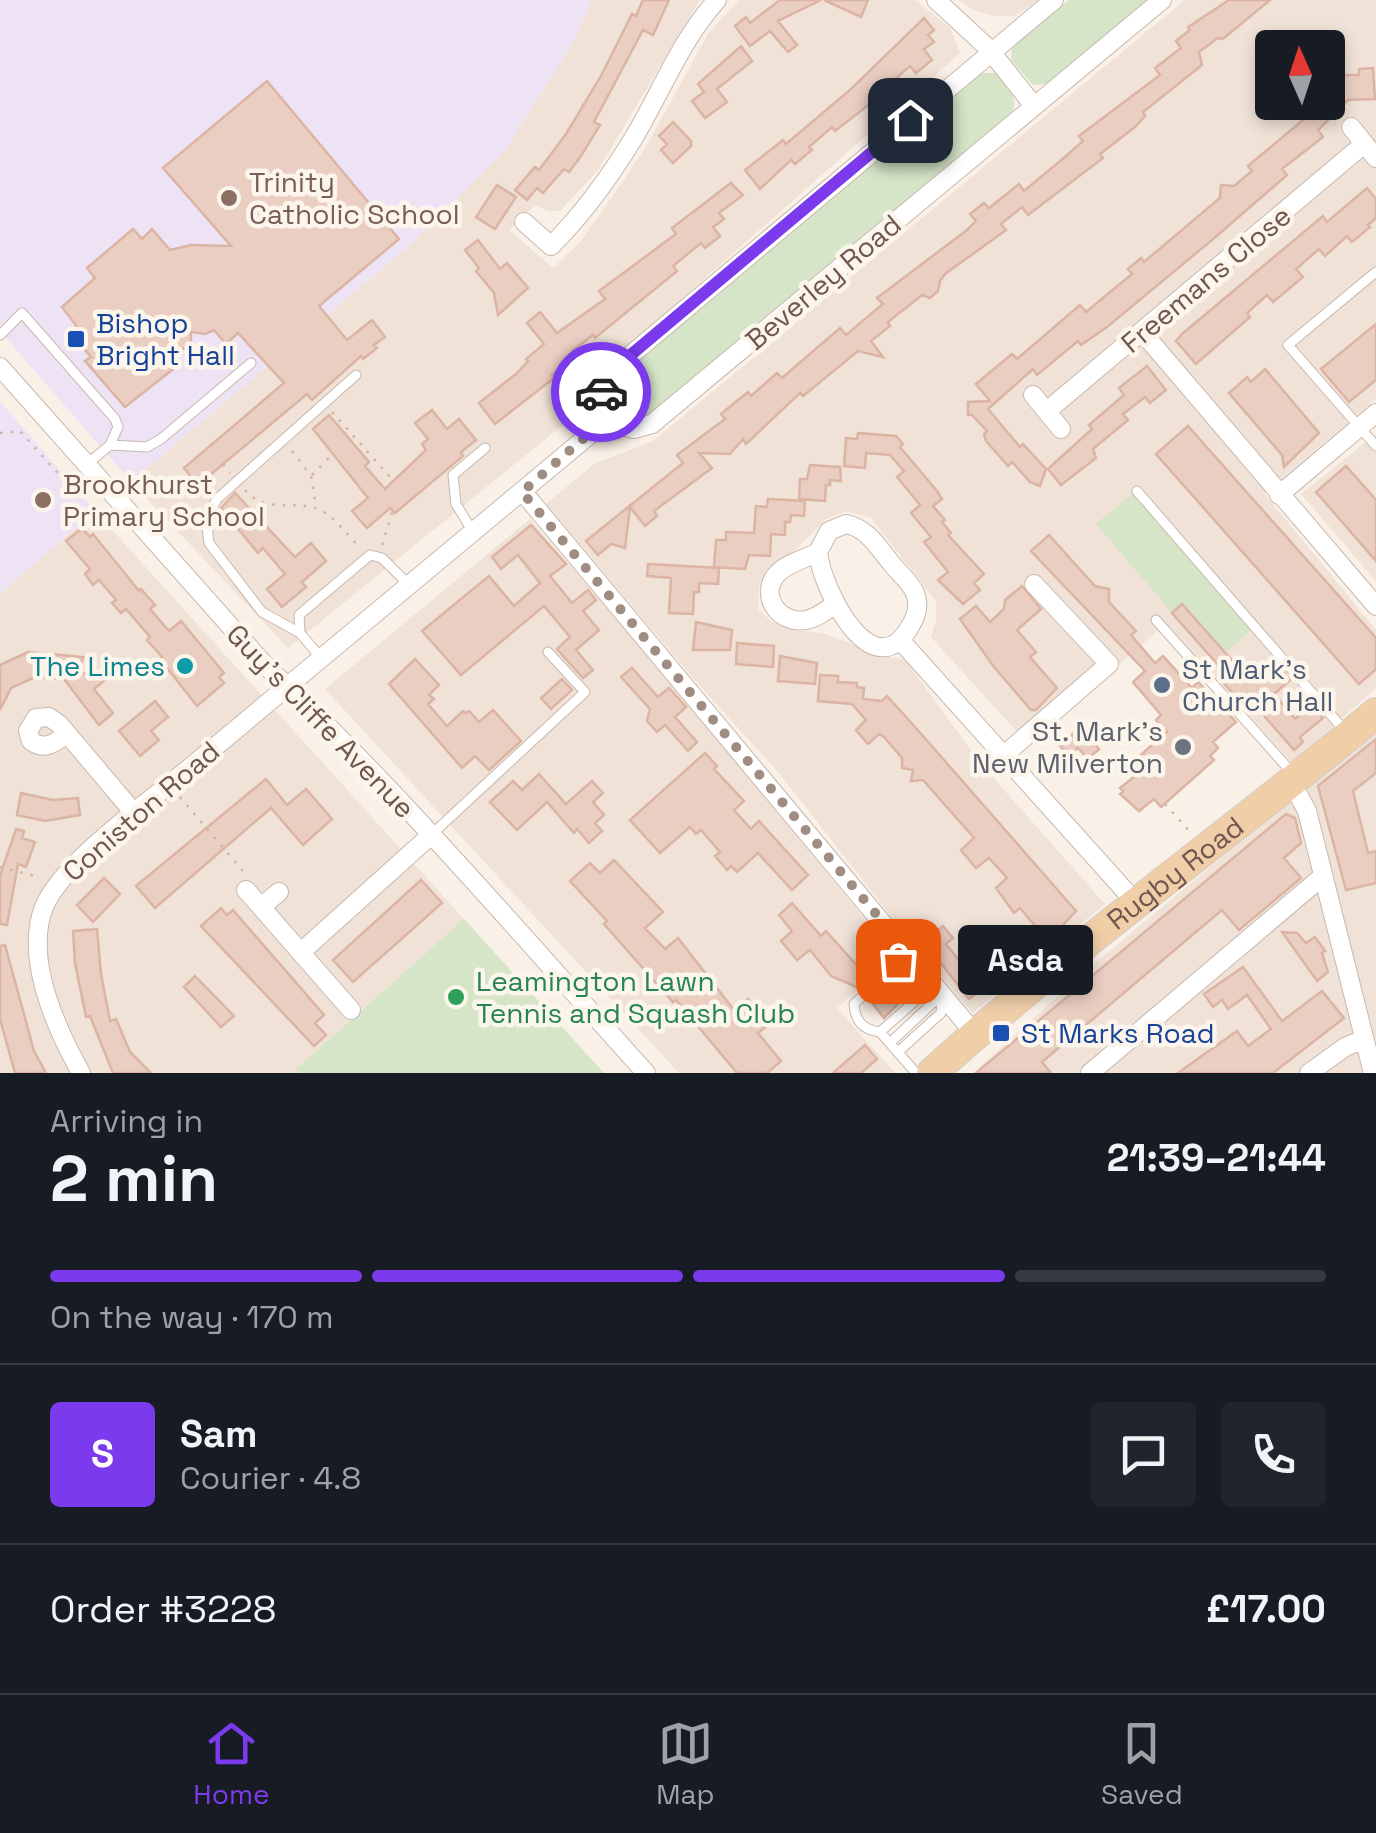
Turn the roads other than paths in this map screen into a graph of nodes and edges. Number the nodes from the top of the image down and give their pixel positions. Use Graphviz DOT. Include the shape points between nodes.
graph roads {
  1 [pos="717,0"];
  2 [pos="936,0"];
  3 [pos="1054,0"];
  4 [pos="1162,0"];
  5 [pos="990,52"];
  6 [pos="1034,106"];
  7 [pos="1351,127"];
  8 [pos="1370,151"];
  9 [pos="524,222"];
  10 [pos="1376,272"];
  11 [pos="1142,333"];
  12 [pos="0,335"];
  13 [pos="250,363"];
  14 [pos="0,367"];
  15 [pos="356,375"];
  16 [pos="1033,396"];
  17 [pos="1046,411"];
  18 [pos="1376,413"];
  19 [pos="600,421"];
  20 [pos="1359,426"];
  21 [pos="1061,429"];
  22 [pos="110,445"];
  23 [pos="1376,446"];
  24 [pos="486,448"];
  25 [pos="86,465"];
  26 [pos="1138,491"];
  27 [pos="522,492"];
  28 [pos="1279,495"];
  29 [pos="473,532"];
  30 [pos="818,552"];
  31 [pos="1034,584"];
  32 [pos="409,585"];
  33 [pos="834,605"];
  34 [pos="1376,606"];
  35 [pos="1156,620"];
  36 [pos="300,633"];
  37 [pos="901,641"];
  38 [pos="548,652"];
  39 [pos="321,658"];
  40 [pos="288,686"];
  41 [pos="1376,713"];
  42 [pos="67,734"];
  43 [pos="1349,735"];
  44 [pos="1004,755"];
  45 [pos="1295,781"];
  46 [pos="135,814"];
  47 [pos="430,836"];
  48 [pos="1323,876"];
  49 [pos="248,885"];
  50 [pos="279,892"];
  51 [pos="1136,903"];
  52 [pos="261,908"];
  53 [pos="301,952"];
  54 [pos="908,952"];
  55 [pos="889,971"];
  56 [pos="872,987"];
  57 [pos="942,994"];
  58 [pos="351,1010"];
  59 [pos="1368,1019"];
  60 [pos="880,1032"];
  61 [pos="976,1034"];
  62 [pos="1364,1038"];
  63 [pos="890,1043"];
  64 [pos="898,1052"];
  65 [pos="81,1073"];
  66 [pos="646,1073"];
  67 [pos="916,1073"];
  68 [pos="932,1073"];
  69 [pos="1090,1073"];
  70 [pos="1309,1073"];
  71 [pos="1373,1073"];
  1 -- 9 [label="street" via="681,47 635,136 572,224 551,246"];
  2 -- 5 [label="street"];
  3 -- 5 [label="street"];
  4 -- 6 [label="street, Beverley Road"];
  5 -- 6 [label="street"];
  5 -- 19 [label="street" via="614,369 603,386"];
  6 -- 19 [label="street, Beverley Road" via="652,424 634,428"];
  7 -- 8 [label="street, Freemans Close"];
  8 -- 11 [label="street, Freemans Close"];
  10 -- 20 [label="lane" via="1288,346"];
  11 -- 17 [label="street, Freemans Close"];
  11 -- 28 [label="street"];
  12 -- 22 [label="lane" via="22,313 115,419 118,432"];
  13 -- 22 [label="lane" via="161,439 146,446"];
  14 -- 25 [label="street, Guy's Cliffe Avenue"];
  15 -- 36 [label="lane" via="208,510 206,536 262,612"];
  16 -- 17 [label="street"];
  17 -- 21 [label="street"];
  18 -- 20 [label="street"];
  19 -- 27 [label="street"];
  20 -- 23 [label="lane"];
  20 -- 28 [label="street"];
  22 -- 25 [label="lane"];
  24 -- 29 [label="lane" via="453,476 456,504"];
  25 -- 40 [label="street, Guy's Cliffe Avenue"];
  26 -- 43 [label="lane"];
  27 -- 29 [label="street"];
  27 -- 54 [label="street"];
  28 -- 34 [label="street"];
  29 -- 32 [label="street"];
  30 -- 33 [label="street"];
  30 -- 33 [label="street" via="775,576 772,604 795,620"];
  30 -- 37 [label="street" via="836,526 867,534 915,593 915,618"];
  31 -- 44 [label="street" via="1110,664"];
  32 -- 36 [label="lane" via="374,556 299,615"];
  32 -- 39 [label="street"];
  33 -- 37 [label="street" via="868,641"];
  35 -- 45 [label="lane"];
  36 -- 39 [label="lane"];
  37 -- 44 [label="street"];
  38 -- 47 [label="lane" via="585,692"];
  39 -- 40 [label="street"];
  40 -- 46 [label="street, Coniston Road"];
  40 -- 47 [label="street, Guy's Cliffe Avenue"];
  41 -- 43 [label="main road, Rugby Road"];
  42 -- 46 [label="street"];
  43 -- 45 [label="main road, Rugby Road"];
  44 -- 51 [label="street"];
  45 -- 48 [label="street"];
  45 -- 51 [label="main road, Rugby Road"];
  46 -- 65 [label="street, Coniston Road" via="58,883 40,919 46,987"];
  47 -- 53 [label="street"];
  47 -- 66 [label="street, Guy's Cliffe Avenue"];
  48 -- 59 [label="street"];
  48 -- 69 [label="street"];
  49 -- 52 [label="street"];
  50 -- 52 [label="street"];
  51 -- 61 [label="main road, Rugby Road"];
  52 -- 53 [label="street"];
  53 -- 58 [label="street"];
  54 -- 55 [label="lane"];
  54 -- 57 [label="street"];
  56 -- 60 [label="lane" via="854,1004 855,1016 867,1030"];
  57 -- 60 [label="lane" via="925,992"];
  57 -- 61 [label="street"];
  57 -- 63 [label="lane"];
  57 -- 64 [label="lane" via="941,1013"];
  59 -- 62 [label="street"];
  60 -- 63 [label="lane"];
  61 -- 68 [label="main road, Rugby Road"];
  62 -- 70 [label="street"];
  62 -- 71 [label="street"];
  63 -- 64 [label="lane"];
  64 -- 67 [label="lane"];
}
